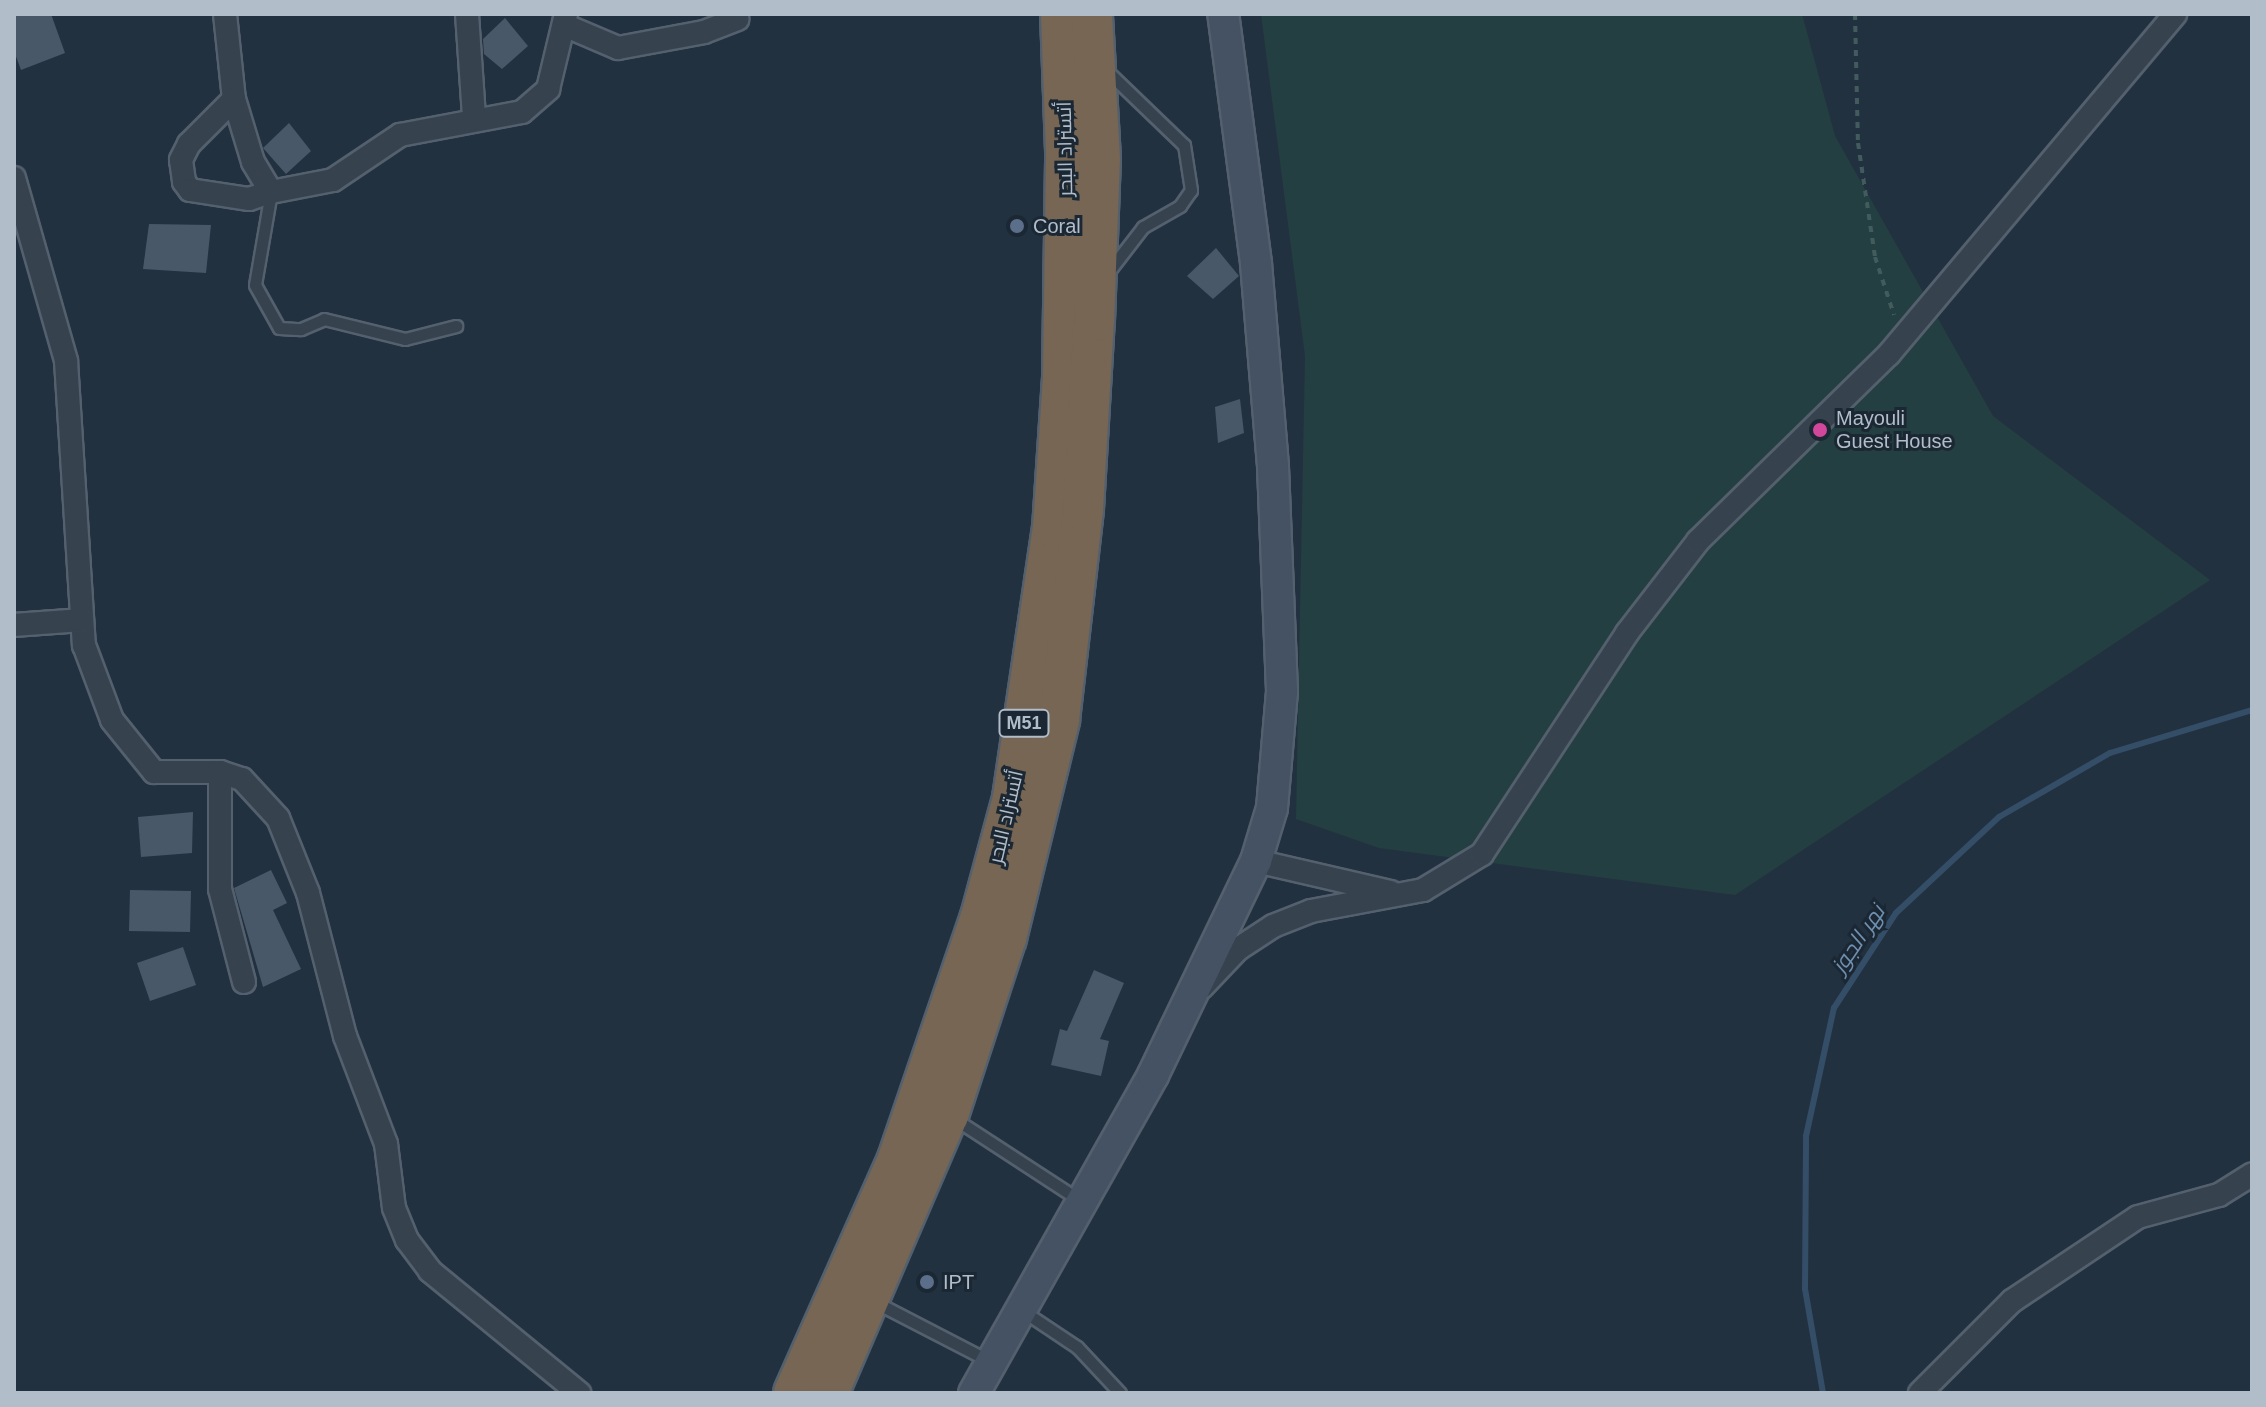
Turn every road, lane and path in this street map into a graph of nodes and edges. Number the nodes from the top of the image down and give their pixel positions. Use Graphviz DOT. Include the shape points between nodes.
graph roads {
  1 [pos="225,14"];
  2 [pos="467,14"];
  3 [pos="1061,14"];
  4 [pos="1092,14"];
  5 [pos="1223,14"];
  6 [pos="1855,14"];
  7 [pos="2175,14"];
  8 [pos="565,19"];
  9 [pos="738,19"];
  10 [pos="1095,60"];
  11 [pos="234,99"];
  12 [pos="474,118"];
  13 [pos="14,178"];
  14 [pos="271,192"];
  15 [pos="1094,321"];
  16 [pos="456,326"];
  17 [pos="1901,340"];
  18 [pos="82,620"];
  19 [pos="14,625"];
  20 [pos="220,772"];
  21 [pos="1256,861"];
  22 [pos="1403,895"];
  23 [pos="244,982"];
  24 [pos="1188,1001"];
  25 [pos="948,1115"];
  26 [pos="2252,1174"];
  27 [pos="1085,1204"];
  28 [pos="872,1300"];
  29 [pos="1022,1311"];
  30 [pos="992,1362"];
  31 [pos="579,1393"];
  32 [pos="794,1393"];
  33 [pos="828,1393"];
  34 [pos="974,1393"];
  35 [pos="1120,1393"];
  36 [pos="1920,1393"];
  1 -- 11 [label="street"];
  2 -- 12 [label="street"];
  3 -- 32 [label="highway, أتستراد البحر / M51" via="1066,151 1063,376 1053,528 1013,798 981,917 898,1159"];
  4 -- 10 [label="highway, أتستراد البحر / M51"];
  5 -- 21 [label="street" via="1257,279 1273,466 1282,691 1272,808"];
  6 -- 17 [label="path" via="1858,143 1875,257"];
  7 -- 17 [label="street"];
  8 -- 9 [label="street" via="618,48 704,32"];
  8 -- 12 [label="street" via="548,89 522,112"];
  10 -- 15 [label="highway, أتستراد البحر / M51" via="1100,159"];
  10 -- 15 [label="lane" via="1184,145 1191,190 1180,206 1143,227 1121,252 1104,283"];
  11 -- 14 [label="street" via="253,162"];
  11 -- 14 [label="street" via="189,144 181,160 184,182 190,190 249,199"];
  12 -- 14 [label="street" via="400,135 333,180"];
  13 -- 18 [label="street" via="66,361"];
  14 -- 16 [label="lane" via="255,285 279,328 301,329 324,319 405,339"];
  15 -- 25 [label="highway, أتستراد البحر / M51" via="1083,509 1059,720 1006,938"];
  17 -- 22 [label="street" via="1698,541 1627,633 1482,854 1452,876"];
  18 -- 19 [label="street"];
  18 -- 20 [label="street" via="93,676 112,720 141,762 154,772"];
  20 -- 23 [label="street" via="220,889"];
  20 -- 31 [label="street" via="257,791 278,818 345,1036 386,1144 394,1208 407,1240 430,1271"];
  21 -- 22 [label="street"];
  21 -- 24 [label="street"];
  22 -- 24 [label="street" via="1311,911 1273,926 1238,949"];
  24 -- 27 [label="street"];
  25 -- 27 [label="lane"];
  25 -- 28 [label="highway, أتستراد البحر / M51"];
  26 -- 36 [label="street" via="2219,1195 2138,1217 2012,1301"];
  27 -- 29 [label="street"];
  28 -- 30 [label="lane"];
  28 -- 33 [label="highway, أتستراد البحر / M51"];
  29 -- 30 [label="street"];
  29 -- 35 [label="lane" via="1077,1347"];
  30 -- 34 [label="street"];
}
